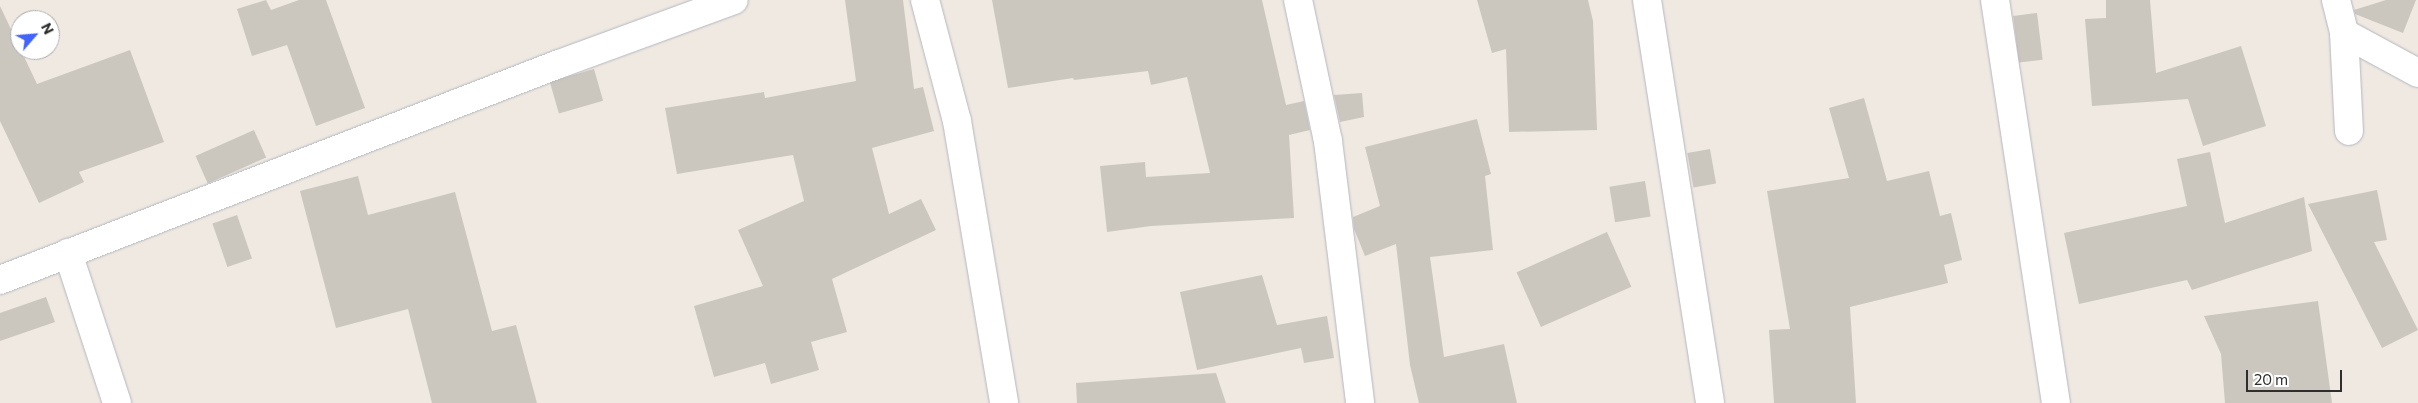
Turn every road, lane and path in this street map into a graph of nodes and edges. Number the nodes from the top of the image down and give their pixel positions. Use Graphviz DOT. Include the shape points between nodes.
graph roads {
  1 [pos="734,0"];
  2 [pos="925,0"];
  3 [pos="1298,0"];
  4 [pos="1647,0"];
  5 [pos="1995,0"];
  6 [pos="2336,0"];
  7 [pos="2344,33"];
  8 [pos="2418,73"];
  9 [pos="2350,131"];
  10 [pos="68,253"];
  11 [pos="0,280"];
  12 [pos="117,403"];
  13 [pos="1003,403"];
  14 [pos="1360,403"];
  15 [pos="1710,403"];
  16 [pos="2056,403"];
  1 -- 10 [label="street"];
  2 -- 13 [label="street" via="957,121"];
  3 -- 14 [label="street" via="1328,141"];
  4 -- 15 [label="street"];
  5 -- 16 [label="street"];
  6 -- 7 [label="street"];
  7 -- 8 [label="street"];
  7 -- 9 [label="street"];
  10 -- 11 [label="street"];
  10 -- 12 [label="street"];
}
